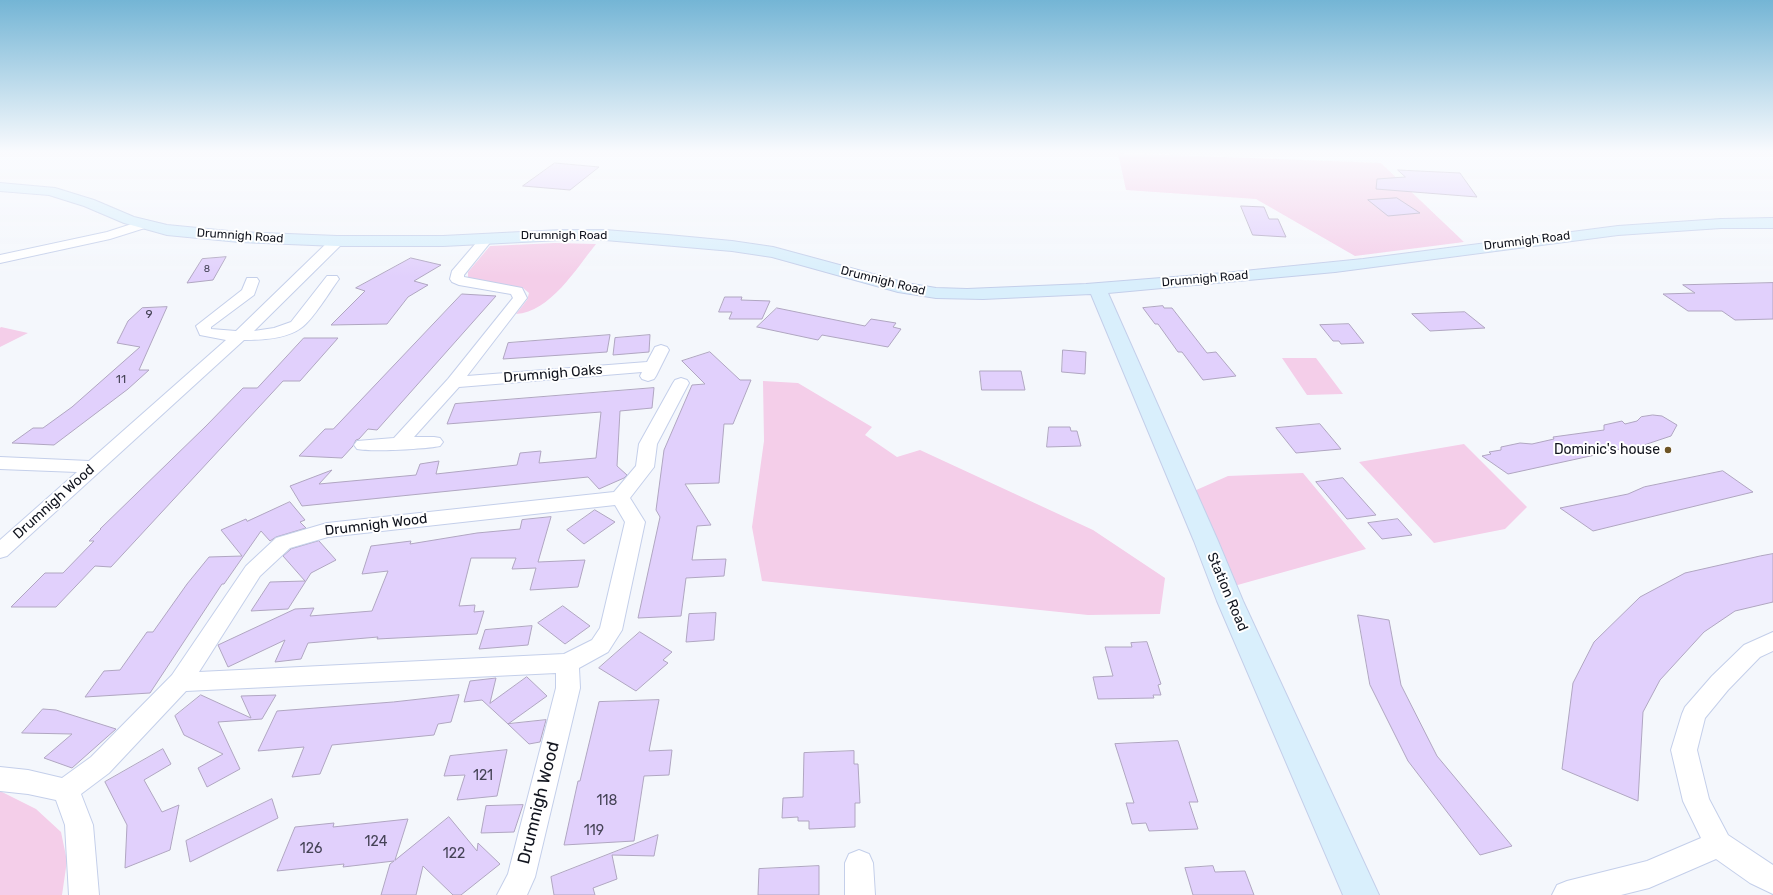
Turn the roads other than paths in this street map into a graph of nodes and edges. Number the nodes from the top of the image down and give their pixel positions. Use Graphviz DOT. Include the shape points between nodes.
graph roads {
  1 [pos="56,193"];
  2 [pos="1773,223"];
  3 [pos="144,224"];
  4 [pos="486,239"];
  5 [pos="336,241"];
  6 [pos="0,259"];
  7 [pos="332,279"];
  8 [pos="252,281"];
  9 [pos="1097,288"];
  10 [pos="241,335"];
  11 [pos="660,350"];
  12 [pos="454,382"];
  13 [pos="681,383"];
  14 [pos="434,442"];
  15 [pos="399,444"];
  16 [pos="363,445"];
  17 [pos="0,463"];
  18 [pos="92,467"];
  19 [pos="620,498"];
  20 [pos="0,551"];
  21 [pos="1773,641"];
  22 [pos="567,663"];
  23 [pos="180,682"];
  24 [pos="0,779"];
  25 [pos="66,790"];
  26 [pos="1718,844"];
  27 [pos="859,863"];
  28 [pos="1773,880"];
  29 [pos="84,895"];
  30 [pos="512,895"];
  31 [pos="860,895"];
  32 [pos="1361,895"];
  33 [pos="1567,895"];
  1 -- 3 [label="main road, Drumnigh Road"];
  2 -- 9 [label="main road, Drumnigh Road" via="1699,224 1635,229 1362,264"];
  3 -- 5 [label="main road, Drumnigh Road" via="167,230 239,237"];
  3 -- 6 [label="street" via="110,236"];
  4 -- 5 [label="main road, Drumnigh Road"];
  4 -- 9 [label="main road, Drumnigh Road" via="561,235 604,236 732,246 773,252 924,293 965,295"];
  4 -- 12 [label="street" via="457,274 457,279 517,291 520,298"];
  5 -- 10 [label="street, Drumnigh Wood"];
  7 -- 10 [label="street" via="297,324 283,331"];
  8 -- 10 [label="street" via="249,292 203,326 205,332 209,333"];
  9 -- 32 [label="main road, Station Road" via="1230,601"];
  10 -- 18 [label="street, Drumnigh Wood"];
  11 -- 12 [label="street, Drumnigh Oaks" via="650,372"];
  12 -- 15 [label="street"];
  13 -- 19 [label="street" via="648,444 645,467"];
  14 -- 15 [label="street"];
  15 -- 16 [label="street"];
  17 -- 18 [label="street"];
  18 -- 20 [label="street, Drumnigh Wood"];
  19 -- 22 [label="street" via="635,522 611,630 600,646"];
  19 -- 23 [label="street, Drumnigh Wood" via="327,530 283,543 253,571"];
  21 -- 26 [label="street" via="1752,650 1694,714 1684,750 1696,801"];
  22 -- 23 [label="street"];
  22 -- 30 [label="street, Drumnigh Wood" via="568,688 521,877"];
  23 -- 25 [label="street, Drumnigh Wood" via="100,765"];
  24 -- 25 [label="street"];
  25 -- 29 [label="street" via="80,825"];
  26 -- 28 [label="street"];
  26 -- 33 [label="street" via="1649,874"];
  27 -- 31 [label="street"];
}
